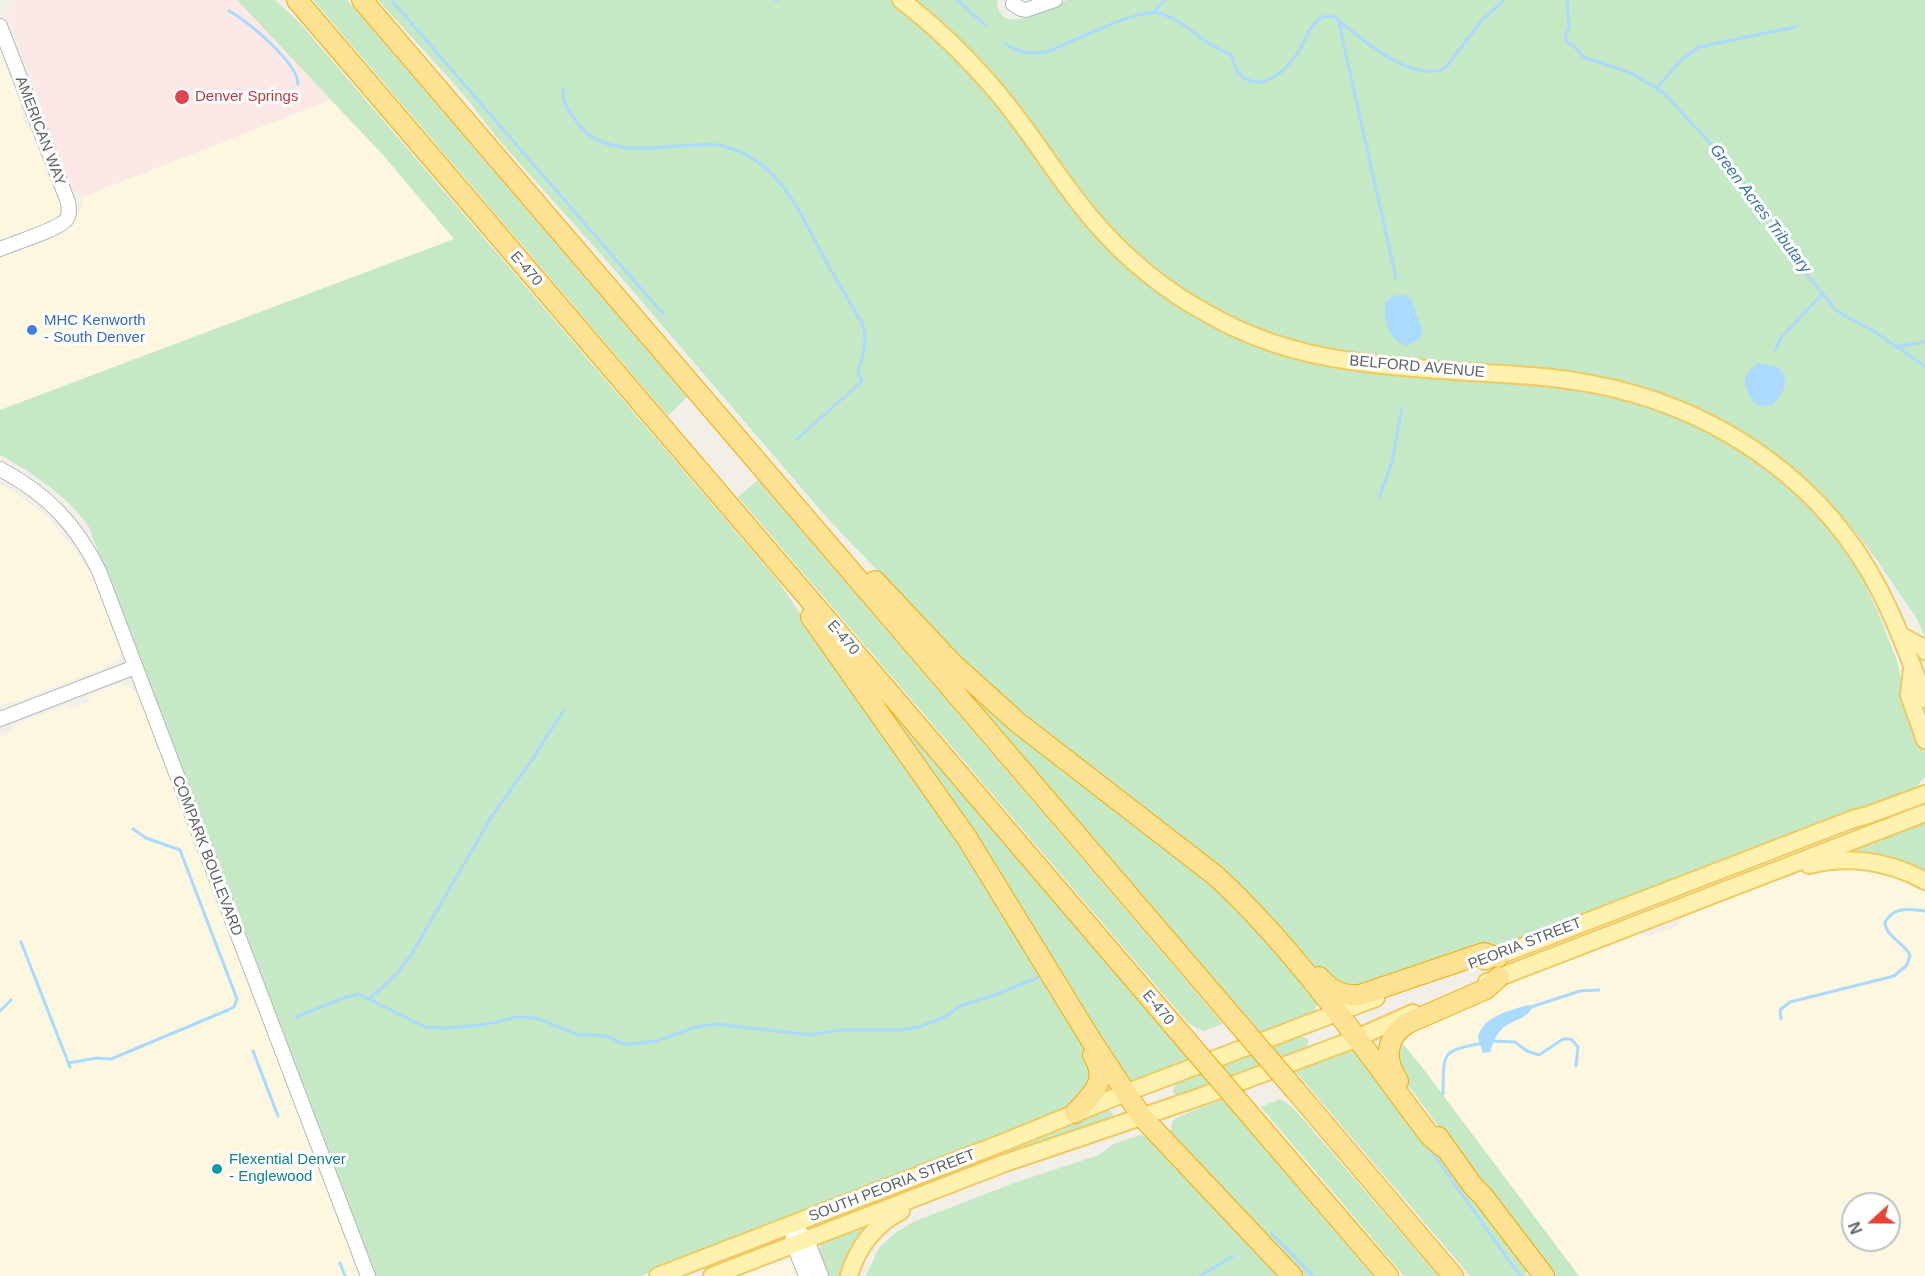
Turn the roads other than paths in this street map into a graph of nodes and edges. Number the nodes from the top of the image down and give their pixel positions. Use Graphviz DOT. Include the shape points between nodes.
graph roads {
  1 [pos="297,0"];
  2 [pos="362,0"];
  3 [pos="901,0"];
  4 [pos="1055,0"];
  5 [pos="1013,4"];
  6 [pos="0,26"];
  7 [pos="0,249"];
  8 [pos="0,469"];
  9 [pos="774,481"];
  10 [pos="757,538"];
  11 [pos="1900,635"];
  12 [pos="1925,651"];
  13 [pos="1912,666"];
  14 [pos="135,667"];
  15 [pos="1925,699"];
  16 [pos="0,719"];
  17 [pos="1925,740"];
  18 [pos="1925,784"];
  19 [pos="1925,794"];
  20 [pos="1925,813"];
  21 [pos="1853,819"];
  22 [pos="1925,880"];
  23 [pos="1734,885"];
  24 [pos="1272,933"];
  25 [pos="1498,957"];
  26 [pos="1498,976"];
  27 [pos="1336,1012"];
  28 [pos="1081,1022"];
  29 [pos="1356,1038"];
  30 [pos="1125,1093"];
  31 [pos="1075,1113"];
  32 [pos="1142,1118"];
  33 [pos="1444,1148"];
  34 [pos="1473,1186"];
  35 [pos="934,1191"];
  36 [pos="792,1224"];
  37 [pos="800,1242"];
  38 [pos="368,1276"];
  39 [pos="658,1276"];
  40 [pos="712,1276"];
  41 [pos="806,1276"];
  42 [pos="821,1276"];
  43 [pos="849,1276"];
  44 [pos="1292,1276"];
  45 [pos="1388,1276"];
  46 [pos="1453,1276"];
  47 [pos="1537,1276"];
  48 [pos="1544,1276"];
  1 -- 10 [label="highway, E-470"];
  2 -- 9 [label="highway"];
  3 -- 11 [label="main road, BELFORD AVENUE" via="951,43 991,85 1109,238 1149,275 1191,304 1250,335 1321,357 1362,364 1586,382 1645,397 1695,416 1763,455 1828,514 1867,567"];
  4 -- 5 [label="street" via="1026,10"];
  6 -- 7 [label="street, AMERICAN WAY" via="68,202 68,216 63,223"];
  8 -- 14 [label="street, COMPARK BOULEVARD" via="48,501 81,537 99,572"];
  9 -- 24 [label="highway" via="808,507 954,665 999,706 1216,876"];
  9 -- 46 [label="highway, bridge"];
  10 -- 28 [label="highway" via="967,838"];
  10 -- 45 [label="highway, E-470, bridge"];
  11 -- 12 [label="main road"];
  11 -- 13 [label="main road, BELFORD AVENUE"];
  13 -- 15 [label="main road, BELFORD AVENUE"];
  13 -- 17 [label="main road" via="1909,695"];
  14 -- 16 [label="street"];
  14 -- 38 [label="street, COMPARK BOULEVARD"];
  18 -- 21 [label="main road" via="1867,808"];
  19 -- 21 [label="main road, PEORIA STREET"];
  20 -- 23 [label="main road, PEORIA STREET"];
  21 -- 25 [label="main road, PEORIA STREET"];
  22 -- 23 [label="main road" via="1883,864 1838,861 1811,865 1751,886"];
  23 -- 26 [label="main road, PEORIA STREET"];
  24 -- 25 [label="highway" via="1297,952 1327,986 1350,995 1364,994 1484,953"];
  24 -- 27 [label="highway"];
  25 -- 27 [label="main road, PEORIA STREET"];
  26 -- 29 [label="main road, PEORIA STREET"];
  26 -- 33 [label="highway" via="1486,989 1405,1025 1390,1042 1388,1059 1393,1073"];
  27 -- 29 [label="highway"];
  27 -- 30 [label="main road, PEORIA STREET"];
  28 -- 30 [label="highway"];
  28 -- 31 [label="highway" via="1083,1038 1101,1073 1095,1090"];
  29 -- 32 [label="main road, PEORIA STREET"];
  29 -- 33 [label="highway" via="1430,1136"];
  30 -- 31 [label="main road, SOUTH PEORIA STREET"];
  30 -- 32 [label="highway"];
  31 -- 36 [label="main road, SOUTH PEORIA STREET"];
  32 -- 35 [label="main road, SOUTH PEORIA STREET"];
  32 -- 44 [label="highway"];
  33 -- 34 [label="highway"];
  34 -- 47 [label="highway"];
  34 -- 48 [label="highway"];
  35 -- 37 [label="main road, SOUTH PEORIA STREET"];
  35 -- 43 [label="main road" via="875,1230 861,1247"];
  36 -- 37 [label="street"];
  36 -- 39 [label="main road, SOUTH PEORIA STREET"];
  37 -- 40 [label="main road, SOUTH PEORIA STREET"];
  37 -- 41 [label="street"];
  37 -- 42 [label="street"];
}
